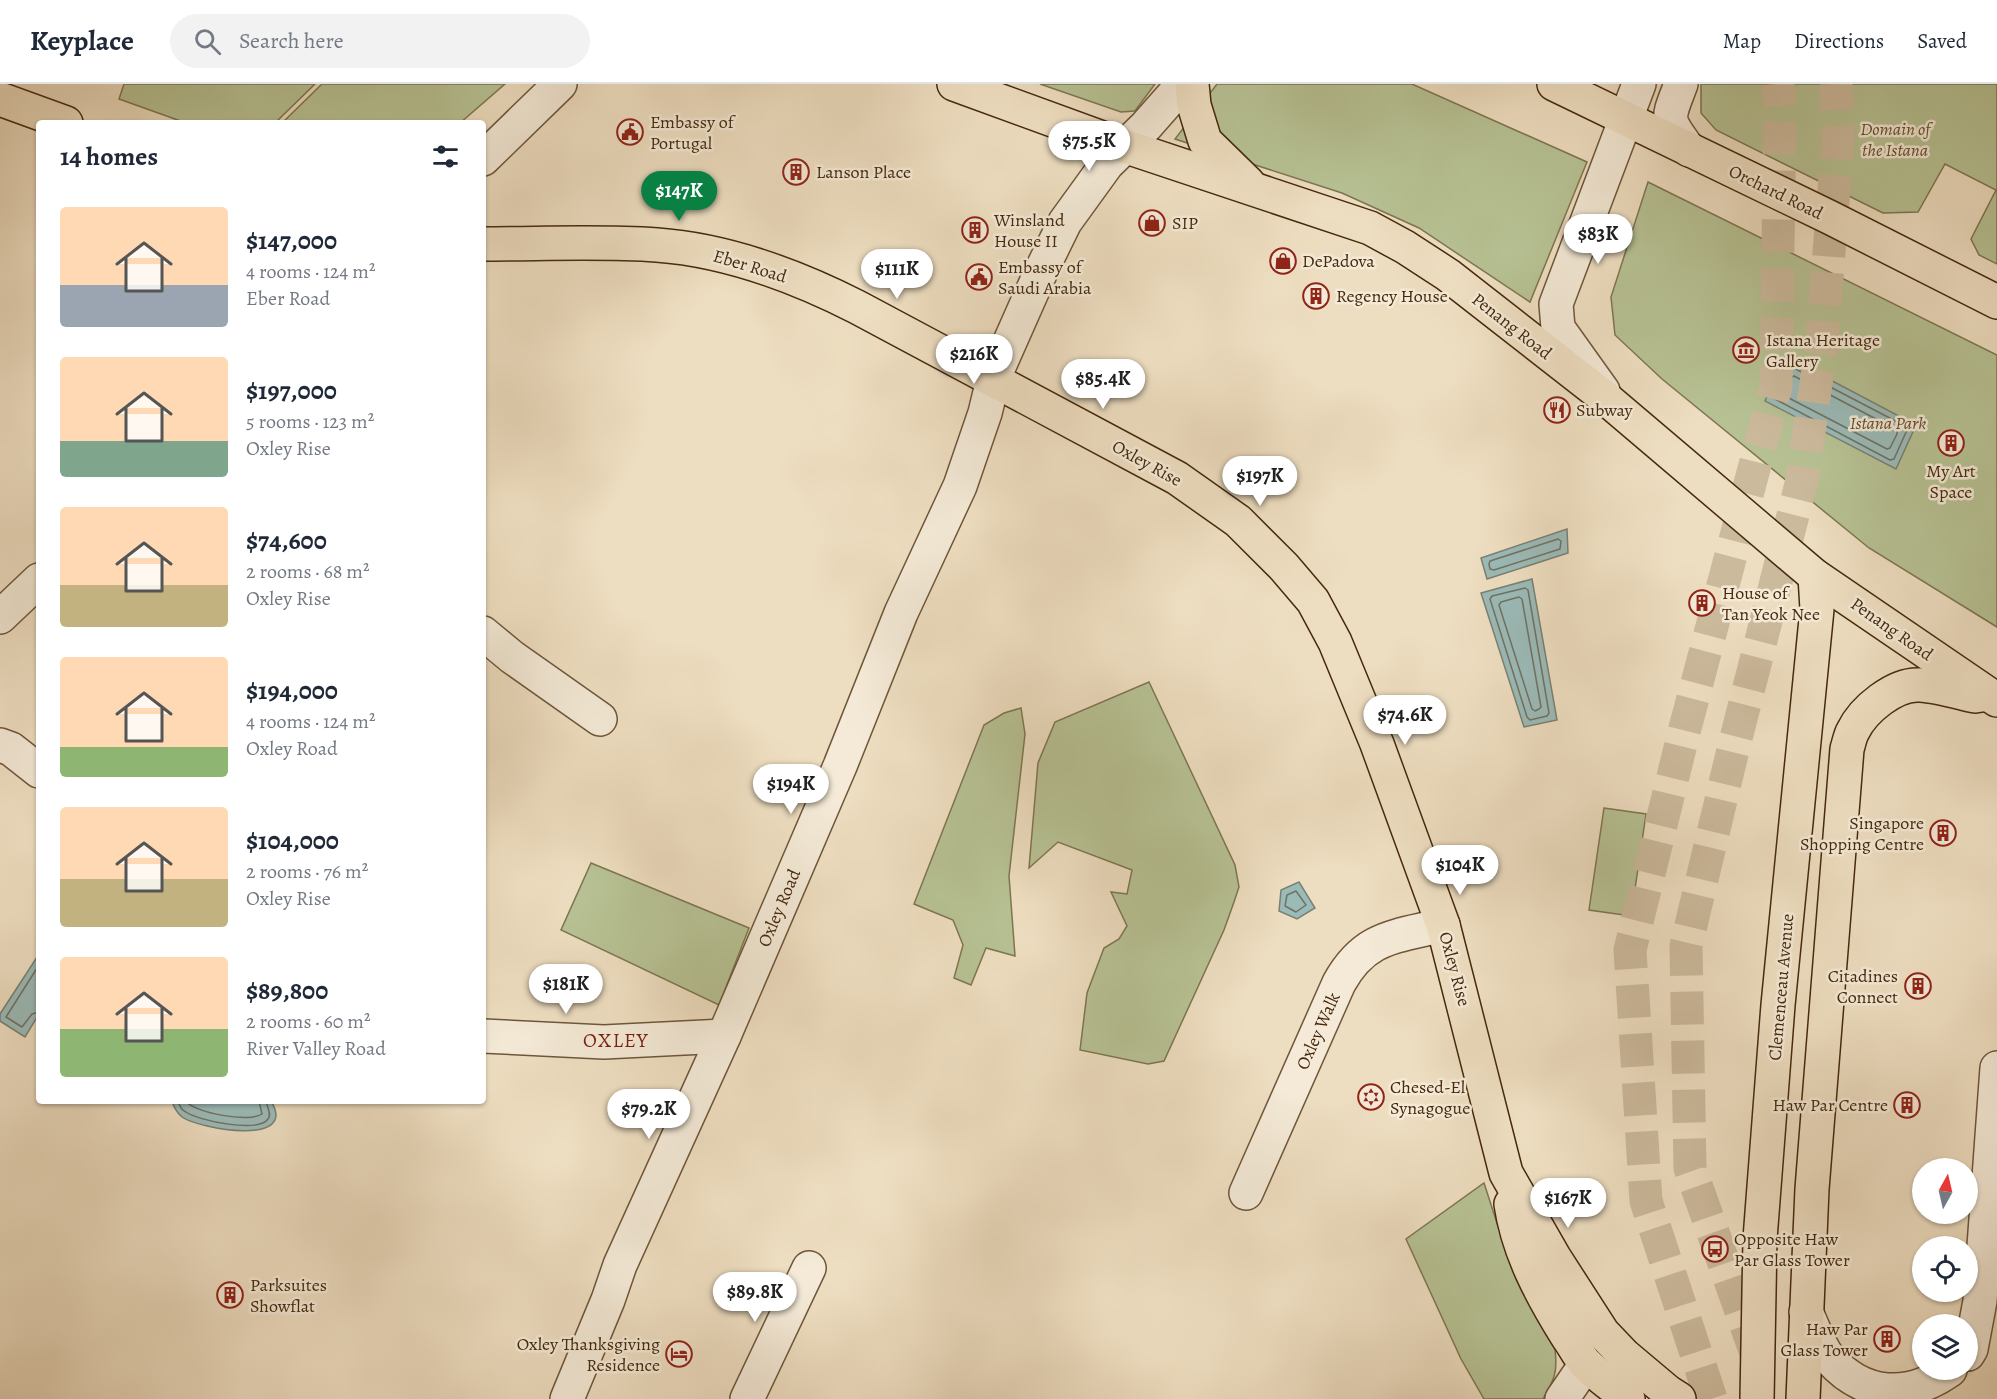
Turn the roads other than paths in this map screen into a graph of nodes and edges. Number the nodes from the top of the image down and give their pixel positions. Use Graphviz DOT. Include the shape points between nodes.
graph roads {
  1 [pos="530,84"];
  2 [pos="560,84"];
  3 [pos="954,84"];
  4 [pos="1183,84"];
  5 [pos="1192,84"];
  6 [pos="1554,84"];
  7 [pos="1639,84"];
  8 [pos="1681,84"];
  9 [pos="0,99"];
  10 [pos="1626,117"];
  11 [pos="58,120"];
  12 [pos="486,126"];
  13 [pos="1133,149"];
  14 [pos="1689,150"];
  15 [pos="486,156"];
  16 [pos="1253,188"];
  17 [pos="486,244"];
  18 [pos="1997,303"];
  19 [pos="999,384"];
  20 [pos="1603,396"];
  21 [pos="36,561"];
  22 [pos="1815,576"];
  23 [pos="36,583"];
  24 [pos="0,595"];
  25 [pos="0,617"];
  26 [pos="486,635"];
  27 [pos="1992,697"];
  28 [pos="600,719"];
  29 [pos="4,742"];
  30 [pos="36,769"];
  31 [pos="1796,828"];
  32 [pos="1841,833"];
  33 [pos="1443,925"];
  34 [pos="486,1036"];
  35 [pos="724,1036"];
  36 [pos="1997,1068"];
  37 [pos="1506,1173"];
  38 [pos="1246,1193"];
  39 [pos="809,1268"];
  40 [pos="1806,1312"];
  41 [pos="1978,1314"];
  42 [pos="1586,1364"];
  43 [pos="1933,1380"];
  44 [pos="567,1399"];
  45 [pos="747,1399"];
  46 [pos="1563,1399"];
  47 [pos="1628,1399"];
  48 [pos="1679,1399"];
  49 [pos="1757,1399"];
  50 [pos="1803,1399"];
  1 -- 12 [label="street"];
  2 -- 15 [label="street"];
  3 -- 13 [label="main road, Penang Road"];
  4 -- 13 [label="street, Oxley Road" via="1146,126"];
  5 -- 16 [label="main road" via="1205,141"];
  6 -- 10 [label="main road, Orchard Road"];
  7 -- 10 [label="street"];
  8 -- 14 [label="street" via="1670,119"];
  9 -- 11 [label="main road"];
  10 -- 14 [label="main road, Orchard Road"];
  10 -- 20 [label="street" via="1556,304 1557,328 1603,390"];
  13 -- 16 [label="main road, Penang Road"];
  13 -- 19 [label="street, Oxley Road" via="1056,268"];
  14 -- 18 [label="main road, Orchard Road"];
  16 -- 20 [label="main road, Penang Road" via="1370,228 1405,247 1448,275"];
  17 -- 19 [label="main road, Eber Road" via="657,245 718,255 830,293"];
  19 -- 33 [label="main road, Oxley Rise" via="1177,478 1208,499 1238,521 1313,602 1335,642 1377,744"];
  19 -- 35 [label="street, Oxley Road" via="960,486 901,613"];
  20 -- 22 [label="main road, Penang Road"];
  21 -- 24 [label="street"];
  22 -- 27 [label="main road, Penang Road"];
  22 -- 31 [label="main road, Clemenceau Avenue" via="1817,609"];
  23 -- 25 [label="street"];
  26 -- 28 [label="street"];
  27 -- 32 [label="main road" via="1918,684 1898,689 1876,702 1853,731 1847,749"];
  29 -- 30 [label="street"];
  31 -- 32 [label="main road"];
  31 -- 49 [label="main road, Clemenceau Avenue" via="1760,1239"];
  32 -- 40 [label="main road"];
  33 -- 37 [label="main road, Oxley Rise"];
  33 -- 38 [label="street, Oxley Walk" via="1382,941 1349,964"];
  34 -- 35 [label="street" via="604,1042"];
  35 -- 44 [label="street, Oxley Road" via="620,1265"];
  36 -- 41 [label="street"];
  37 -- 42 [label="main road" via="1523,1252 1540,1289"];
  37 -- 48 [label="main road, Oxley Rise" via="1603,1333"];
  39 -- 45 [label="street"];
  40 -- 43 [label="street" via="1828,1357 1852,1378 1875,1390 1903,1392"];
  40 -- 50 [label="main road"];
  42 -- 46 [label="street"];
  42 -- 47 [label="main road"];
}
